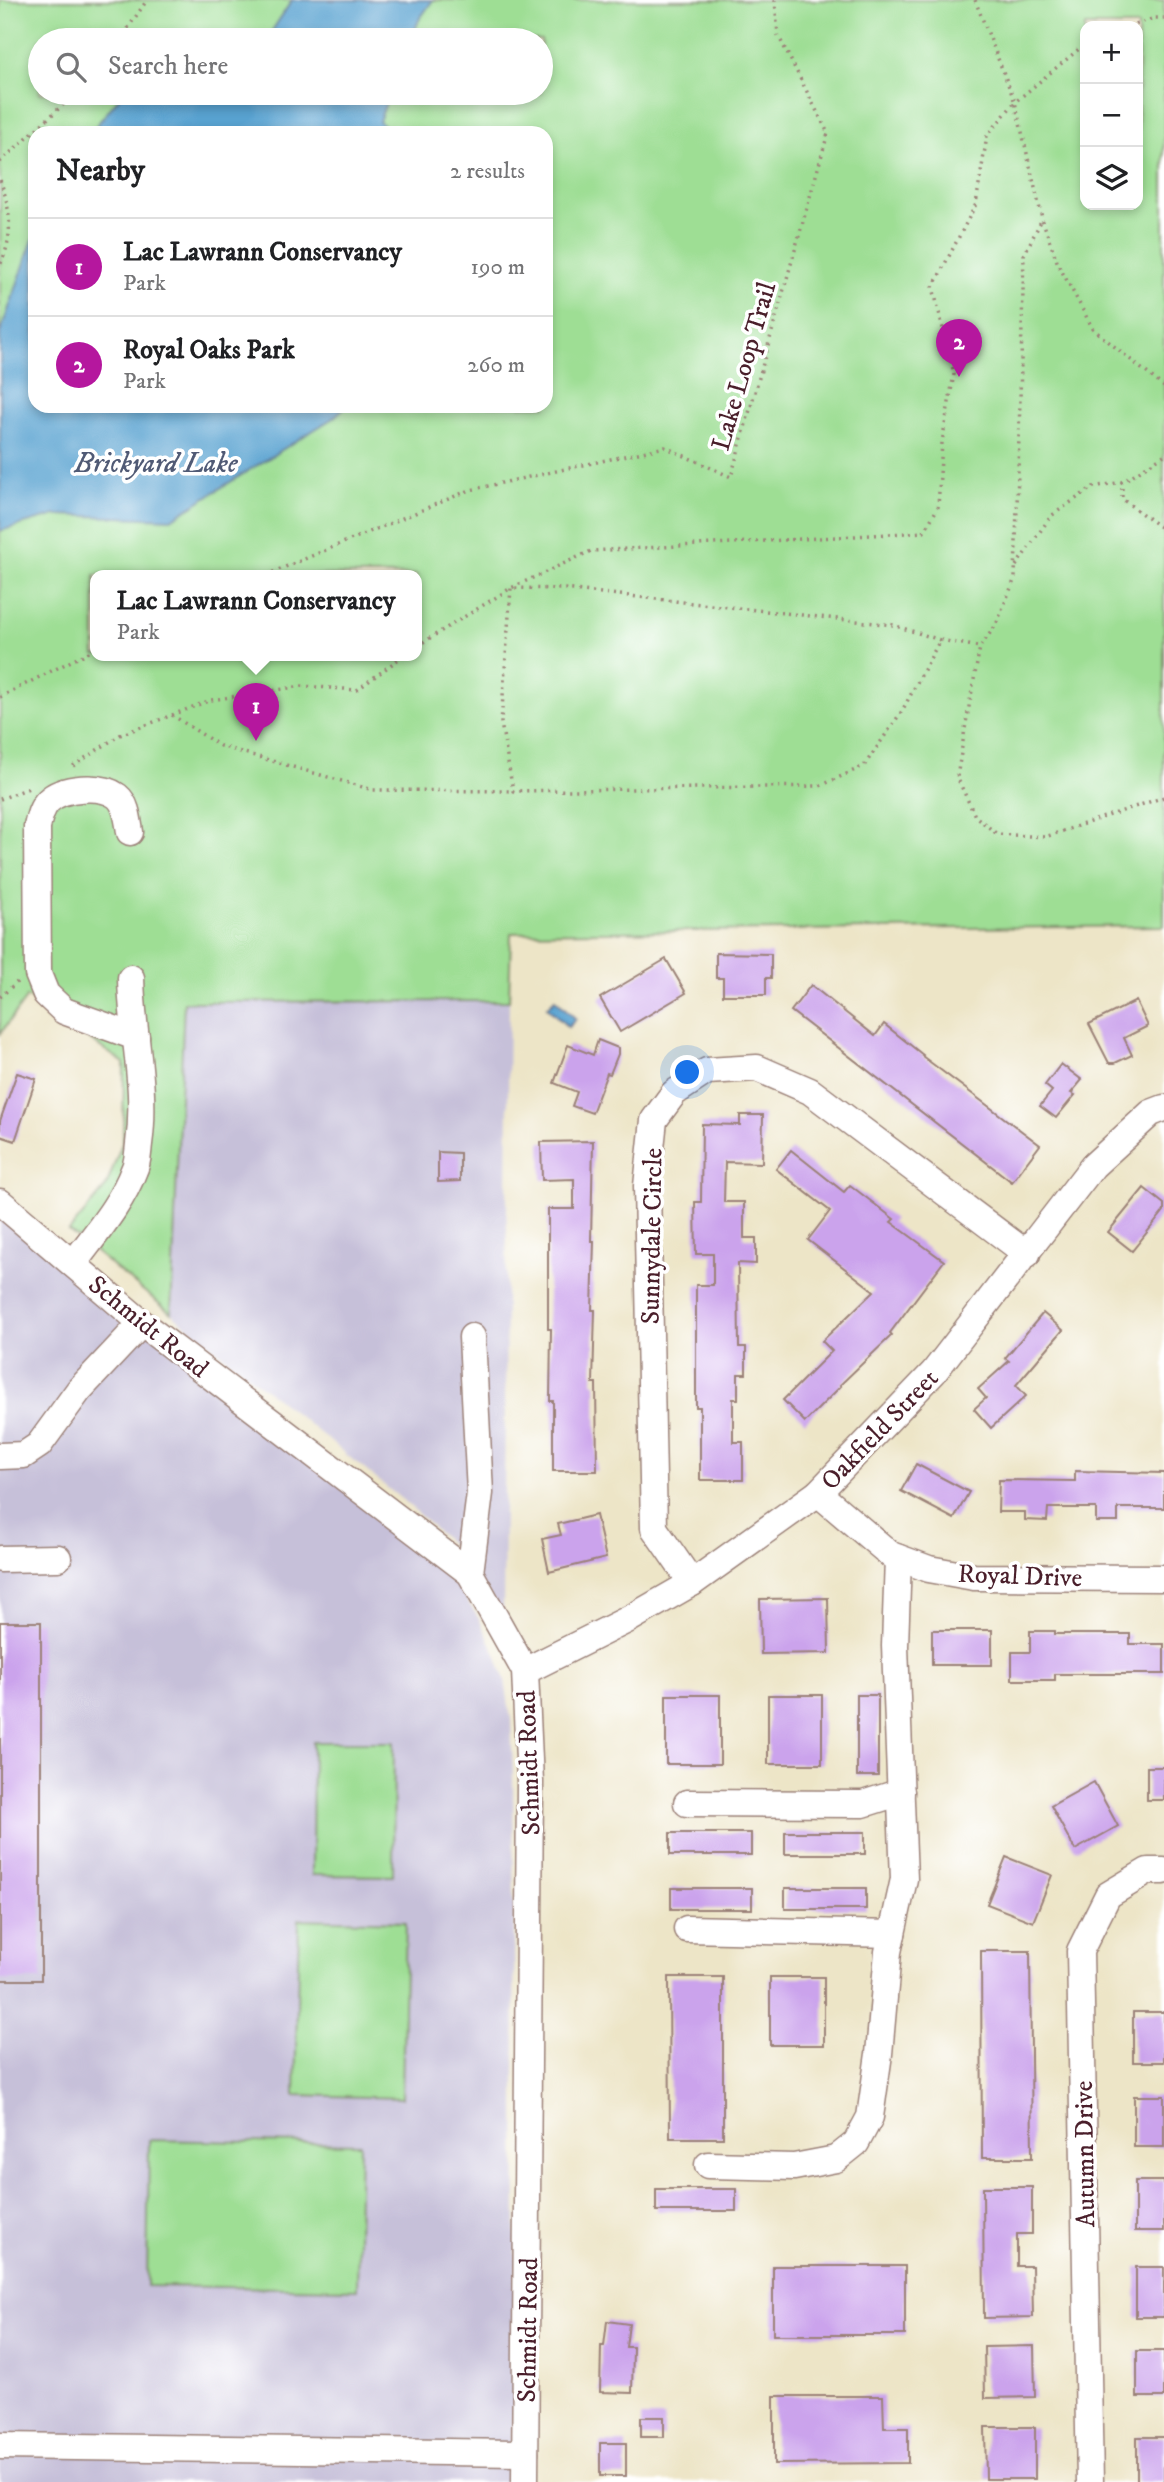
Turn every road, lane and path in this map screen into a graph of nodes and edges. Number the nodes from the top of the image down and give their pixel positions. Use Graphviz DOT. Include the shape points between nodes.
graph roads {
  1 [pos="147,0"];
  2 [pos="775,0"];
  3 [pos="975,0"];
  4 [pos="1164,18"];
  5 [pos="1143,22"];
  6 [pos="128,28"];
  7 [pos="1080,48"];
  8 [pos="1014,102"];
  9 [pos="63,105"];
  10 [pos="40,126"];
  11 [pos="28,137"];
  12 [pos="0,162"];
  13 [pos="0,180"];
  14 [pos="1042,219"];
  15 [pos="0,265"];
  16 [pos="1164,387"];
  17 [pos="1164,454"];
  18 [pos="1122,482"];
  19 [pos="1164,530"];
  20 [pos="1016,567"];
  21 [pos="278,570"];
  22 [pos="511,588"];
  23 [pos="940,640"];
  24 [pos="422,643"];
  25 [pos="980,647"];
  26 [pos="90,652"];
  27 [pos="396,661"];
  28 [pos="0,697"];
  29 [pos="172,715"];
  30 [pos="513,791"];
  31 [pos="54,797"];
  32 [pos="1164,797"];
  33 [pos="130,832"];
  34 [pos="131,978"];
  35 [pos="136,1037"];
  36 [pos="1164,1108"];
  37 [pos="0,1202"];
  38 [pos="1027,1254"];
  39 [pos="73,1264"];
  40 [pos="142,1323"];
  41 [pos="472,1337"];
  42 [pos="0,1456"];
  43 [pos="818,1493"];
  44 [pos="58,1558"];
  45 [pos="898,1558"];
  46 [pos="0,1559"];
  47 [pos="470,1573"];
  48 [pos="1164,1578"];
  49 [pos="692,1583"];
  50 [pos="525,1671"];
  51 [pos="901,1792"];
  52 [pos="687,1803"];
  53 [pos="1164,1871"];
  54 [pos="687,1929"];
  55 [pos="892,1934"];
  56 [pos="708,2165"];
  57 [pos="0,2446"];
  58 [pos="525,2453"];
  59 [pos="526,2482"];
  60 [pos="1090,2482"];
  1 -- 6 [label="path"];
  2 -- 21 [label="path, Lake Loop Trail" via="778,35 828,133 731,477 665,447 470,490"];
  3 -- 8 [label="path"];
  4 -- 5 [label="path"];
  7 -- 8 [label="path"];
  8 -- 14 [label="path"];
  8 -- 22 [label="path" via="988,136 976,204 933,287 954,373 942,442 938,507 925,532 591,551"];
  9 -- 10 [label="path"];
  11 -- 12 [label="path"];
  13 -- 15 [label="path" via="9,205 8,249"];
  14 -- 16 [label="path" via="1058,264 1093,329"];
  14 -- 20 [label="path" via="1024,255"];
  17 -- 18 [label="path"];
  18 -- 19 [label="path" via="1122,499"];
  18 -- 20 [label="path" via="1093,487 1051,516"];
  20 -- 25 [label="path" via="996,625"];
  22 -- 23 [label="path" via="565,589 893,625"];
  22 -- 24 [label="path"];
  22 -- 30 [label="path" via="501,723"];
  23 -- 25 [label="path"];
  23 -- 30 [label="path" via="902,711 864,766 820,786"];
  25 -- 32 [label="path" via="957,777 975,816 997,834 1045,837"];
  26 -- 28 [label="path"];
  27 -- 29 [label="path" via="357,690 303,686 211,700"];
  29 -- 30 [label="path" via="219,746 373,790"];
  29 -- 31 [label="path" via="120,735 51,781"];
  31 -- 33 [label="street" via="103,790 118,797"];
  31 -- 35 [label="street" via="40,813 37,827 38,974 46,994 64,1011"];
  34 -- 35 [label="street"];
  35 -- 39 [label="street" via="142,1124 136,1167 122,1196"];
  36 -- 38 [label="street, Oakfield Street" via="1151,1113 1093,1166"];
  37 -- 39 [label="street, Schmidt Road"];
  38 -- 43 [label="street, Oakfield Street" via="934,1372"];
  38 -- 49 [label="street, Sunnydale Circle" via="810,1091 757,1068 707,1071 674,1093 654,1120 647,1186 654,1528"];
  39 -- 40 [label="street, Schmidt Road"];
  40 -- 42 [label="street" via="79,1390 39,1445 24,1455"];
  40 -- 47 [label="street, Schmidt Road"];
  41 -- 47 [label="street" via="480,1493"];
  43 -- 45 [label="street, Royal Drive"];
  43 -- 49 [label="street, Oakfield Street"];
  44 -- 46 [label="street"];
  45 -- 48 [label="street, Royal Drive" via="974,1577"];
  45 -- 51 [label="street" via="895,1646"];
  47 -- 50 [label="street, Schmidt Road"];
  49 -- 50 [label="street, Oakfield Street"];
  50 -- 58 [label="street, Schmidt Road" via="530,2006"];
  51 -- 52 [label="street" via="863,1804"];
  51 -- 55 [label="street" via="904,1879"];
  53 -- 60 [label="street, Autumn Drive" via="1148,1871 1108,1895 1080,1951"];
  54 -- 55 [label="street"];
  55 -- 56 [label="street" via="870,2117 856,2143 836,2159 794,2167"];
  57 -- 58 [label="street"];
  58 -- 59 [label="street, Schmidt Road"];
}
